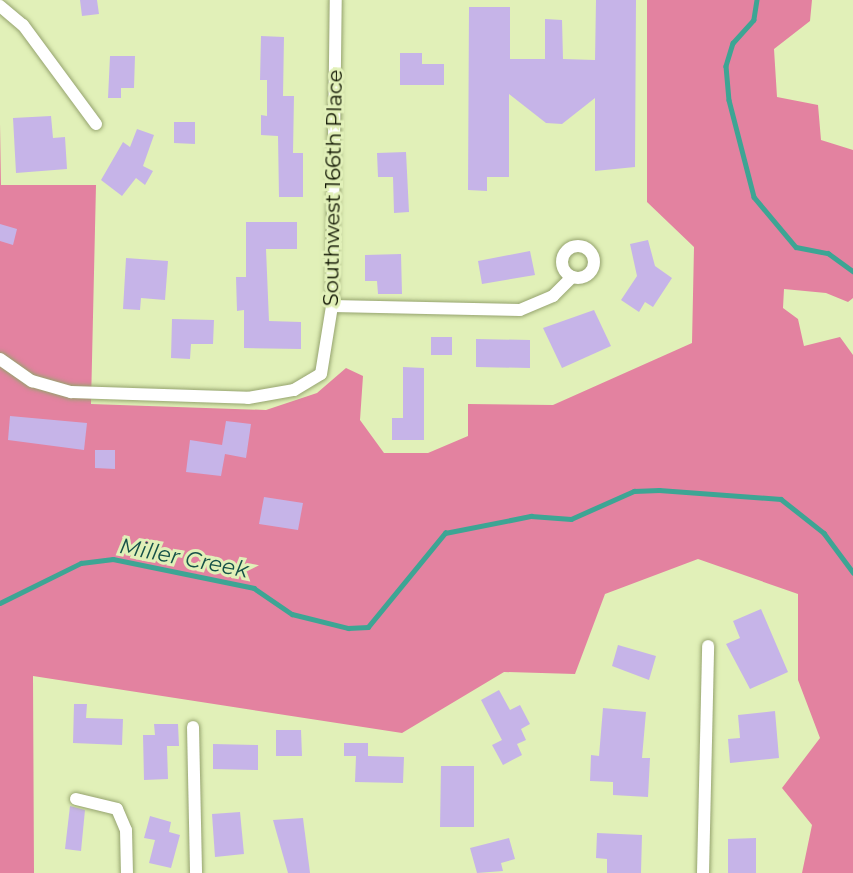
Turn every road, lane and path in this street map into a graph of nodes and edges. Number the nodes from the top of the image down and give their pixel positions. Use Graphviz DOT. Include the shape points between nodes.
graph roads {
  1 [pos="336,0"];
  2 [pos="0,6"];
  3 [pos="96,124"];
  4 [pos="572,278"];
  5 [pos="332,306"];
  6 [pos="0,359"];
  7 [pos="708,646"];
  8 [pos="193,727"];
  9 [pos="76,799"];
  10 [pos="127,873"];
  11 [pos="195,873"];
  12 [pos="703,873"];
  1 -- 5 [label="street, Southwest 166th Place"];
  2 -- 3 [label="street" via="23,25"];
  4 -- 5 [label="street" via="553,296 520,310"];
  5 -- 6 [label="street, Southwest 166th Place" via="321,374 294,390 248,398 70,392 32,381"];
  7 -- 12 [label="street"];
  8 -- 11 [label="street"];
  9 -- 10 [label="street" via="117,809 126,830"];
}
